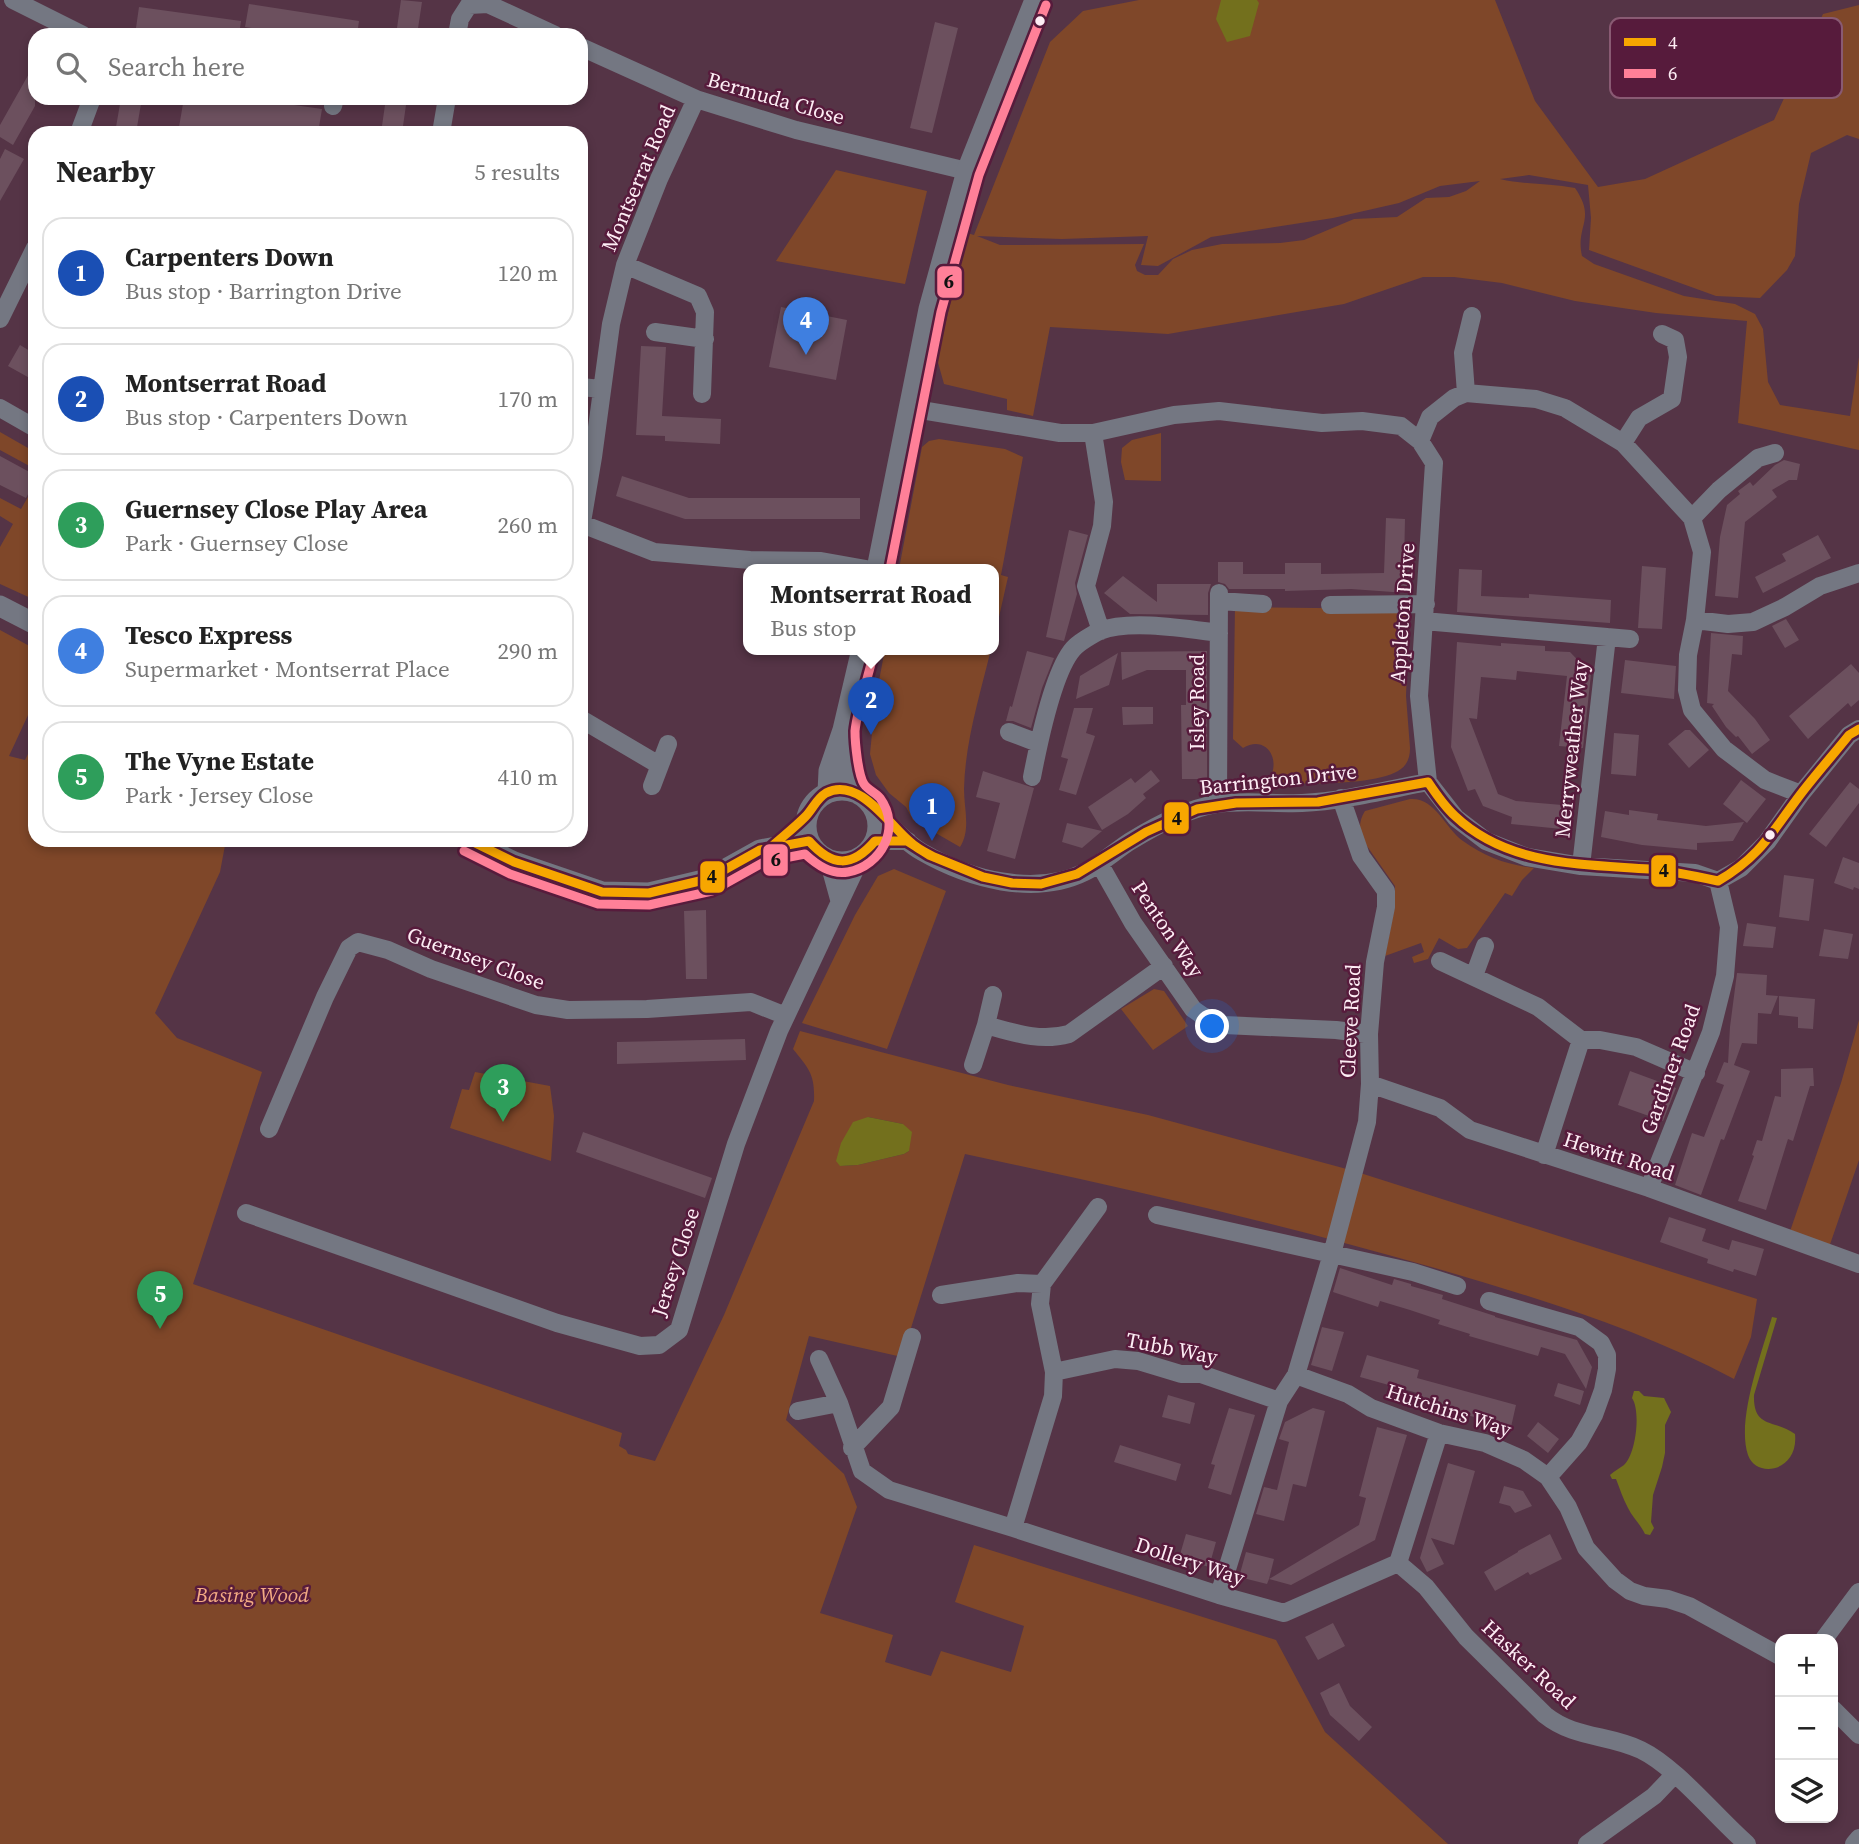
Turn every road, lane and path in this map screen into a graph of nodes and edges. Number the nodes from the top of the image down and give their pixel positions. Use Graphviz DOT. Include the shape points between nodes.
graph roads {
  1 [pos="13,0"];
  2 [pos="1035,0"];
  3 [pos="69,28"];
  4 [pos="458,28"];
  5 [pos="540,28"];
  6 [pos="588,50"];
  7 [pos="696,99"];
  8 [pos="89,105"];
  9 [pos="446,105"];
  10 [pos="82,126"];
  11 [pos="442,126"];
  12 [pos="967,171"];
  13 [pos="28,262"];
  14 [pos="625,265"];
  15 [pos="1472,316"];
  16 [pos="0,320"];
  17 [pos="655,332"];
  18 [pos="1662,334"];
  19 [pos="705,339"];
  20 [pos="588,388"];
  21 [pos="601,389"];
  22 [pos="1466,393"];
  23 [pos="702,394"];
  24 [pos="0,408"];
  25 [pos="909,408"];
  26 [pos="28,424"];
  27 [pos="1093,433"];
  28 [pos="1420,441"];
  29 [pos="1623,443"];
  30 [pos="1776,453"];
  31 [pos="588,483"];
  32 [pos="1692,518"];
  33 [pos="588,528"];
  34 [pos="838,564"];
  35 [pos="878,564"];
  36 [pos="1859,573"];
  37 [pos="1263,604"];
  38 [pos="1330,605"];
  39 [pos="0,606"];
  40 [pos="1425,612"];
  41 [pos="28,620"];
  42 [pos="1695,621"];
  43 [pos="1101,631"];
  44 [pos="1219,633"];
  45 [pos="1607,637"];
  46 [pos="1630,639"];
  47 [pos="861,655"];
  48 [pos="588,723"];
  49 [pos="1859,729"];
  50 [pos="843,730"];
  51 [pos="1009,732"];
  52 [pos="1038,743"];
  53 [pos="668,744"];
  54 [pos="659,765"];
  55 [pos="1032,777"];
  56 [pos="1428,782"];
  57 [pos="652,786"];
  58 [pos="828,792"];
  59 [pos="854,792"];
  60 [pos="1801,794"];
  61 [pos="1340,799"];
  62 [pos="1218,804"];
  63 [pos="874,809"];
  64 [pos="808,814"];
  65 [pos="809,841"];
  66 [pos="908,841"];
  67 [pos="483,847"];
  68 [pos="769,849"];
  69 [pos="868,849"];
  70 [pos="828,859"];
  71 [pos="1099,863"];
  72 [pos="1581,866"];
  73 [pos="1718,881"];
  74 [pos="839,899"];
  75 [pos="1485,946"];
  76 [pos="1440,961"];
  77 [pos="1164,966"];
  78 [pos="1474,976"];
  79 [pos="993,995"];
  80 [pos="786,1016"];
  81 [pos="986,1026"];
  82 [pos="1369,1034"];
  83 [pos="1581,1040"];
  84 [pos="973,1065"];
  85 [pos="1696,1073"];
  86 [pos="1370,1084"];
  87 [pos="269,1129"];
  88 [pos="1544,1155"];
  89 [pos="1649,1188"];
  90 [pos="1098,1207"];
  91 [pos="246,1213"];
  92 [pos="1157,1215"];
  93 [pos="1332,1254"];
  94 [pos="1859,1265"];
  95 [pos="1042,1284"];
  96 [pos="1457,1286"];
  97 [pos="941,1295"];
  98 [pos="1489,1301"];
  99 [pos="912,1337"];
  100 [pos="818,1359"];
  101 [pos="1054,1372"];
  102 [pos="1296,1375"];
  103 [pos="1279,1401"];
  104 [pos="839,1403"];
  105 [pos="798,1411"];
  106 [pos="1439,1433"];
  107 [pos="852,1448"];
  108 [pos="1548,1477"];
  109 [pos="1013,1528"];
  110 [pos="1398,1563"];
  111 [pos="1219,1595"];
  112 [pos="1857,1600"];
  113 [pos="1828,1634"];
  114 [pos="1775,1653"];
  115 [pos="1838,1714"];
  116 [pos="1859,1735"];
  117 [pos="1674,1775"];
  118 [pos="1859,1838"];
  119 [pos="1587,1844"];
  120 [pos="1747,1844"];
  121 [pos="1854,1844"];
  1 -- 3 [label="street"];
  2 -- 12 [label="street"];
  4 -- 5 [label="street" via="469,5 488,4"];
  6 -- 7 [label="street, Bermuda Close"];
  7 -- 12 [label="street, Bermuda Close" via="796,130"];
  7 -- 14 [label="street, Montserrat Road"];
  8 -- 10 [label="street"];
  9 -- 11 [label="street"];
  12 -- 25 [label="street" via="929,309"];
  13 -- 16 [label="street"];
  14 -- 19 [label="street" via="698,296 705,312"];
  14 -- 21 [label="street, Montserrat Road"];
  15 -- 22 [label="street" via="1464,353"];
  17 -- 19 [label="street"];
  18 -- 29 [label="street" via="1675,340 1678,357 1672,399 1639,418"];
  19 -- 23 [label="street"];
  20 -- 21 [label="street"];
  21 -- 31 [label="street, Montserrat Road"];
  22 -- 28 [label="street" via="1430,417"];
  22 -- 29 [label="street" via="1536,399 1564,408"];
  24 -- 26 [label="street"];
  25 -- 27 [label="street" via="1060,433"];
  25 -- 35 [label="street"];
  27 -- 28 [label="street" via="1174,415 1219,411 1401,426"];
  27 -- 43 [label="street" via="1104,502 1086,586"];
  28 -- 40 [label="street, Appleton Drive" via="1434,463"];
  29 -- 32 [label="street"];
  30 -- 32 [label="street" via="1758,457"];
  32 -- 42 [label="street" via="1702,552"];
  33 -- 34 [label="street, Montserrat Road" via="654,552"];
  36 -- 42 [label="street" via="1820,586 1753,622"];
  37 -- 44 [label="street, Isley Road" via="1219,597"];
  38 -- 40 [label="street"];
  39 -- 41 [label="street"];
  40 -- 45 [label="street, Merryweather Way"];
  40 -- 56 [label="street, Appleton Drive" via="1419,696"];
  42 -- 60 [label="street" via="1688,655 1687,690 1692,710 1724,748 1765,780"];
  43 -- 44 [label="street" via="1163,626"];
  43 -- 52 [label="street" via="1073,648 1059,675"];
  44 -- 62 [label="street, Isley Road"];
  45 -- 46 [label="street, Merryweather Way"];
  45 -- 72 [label="street, Merryweather Way"];
  47 -- 50 [label="street"];
  48 -- 54 [label="street"];
  49 -- 60 [label="street"];
  50 -- 58 [label="street" via="829,771"];
  50 -- 59 [label="street"];
  51 -- 52 [label="street"];
  52 -- 55 [label="street"];
  53 -- 54 [label="street"];
  54 -- 57 [label="street"];
  56 -- 61 [label="street, Barrington Drive"];
  56 -- 72 [label="street" via="1456,818 1486,841 1527,857"];
  58 -- 59 [label="street"];
  58 -- 64 [label="street"];
  59 -- 63 [label="street"];
  60 -- 73 [label="street" via="1767,842 1741,868"];
  61 -- 62 [label="street, Barrington Drive"];
  61 -- 82 [label="street, Cleeve Road" via="1360,856 1386,891"];
  62 -- 71 [label="street, Barrington Drive" via="1177,816"];
  63 -- 66 [label="street, Barrington Drive"];
  63 -- 69 [label="street" via="878,821"];
  64 -- 65 [label="street"];
  64 -- 68 [label="street"];
  65 -- 68 [label="street"];
  65 -- 70 [label="street"];
  66 -- 69 [label="street"];
  66 -- 71 [label="street, Barrington Drive" via="959,868 1017,884 1065,879"];
  67 -- 68 [label="street" via="602,892 649,893 708,879"];
  69 -- 70 [label="street" via="849,861"];
  69 -- 74 [label="street, Jersey Close"];
  70 -- 74 [label="street"];
  71 -- 77 [label="street, Penton Way"];
  72 -- 73 [label="street" via="1695,873"];
  73 -- 85 [label="street, Gardiner Road" via="1729,928 1725,976"];
  74 -- 80 [label="street, Jersey Close"];
  75 -- 78 [label="street"];
  76 -- 78 [label="street"];
  77 -- 81 [label="street" via="1069,1034 1034,1037"];
  77 -- 82 [label="street, Penton Way" via="1194,1009 1224,1025"];
  78 -- 83 [label="street" via="1538,1007"];
  79 -- 81 [label="street"];
  80 -- 87 [label="street, Guernsey Close" via="751,1002 647,1009 568,1010 536,1005 358,942 349,948 325,997"];
  80 -- 91 [label="street, Jersey Close" via="736,1144 679,1330 659,1345 640,1346 557,1323"];
  81 -- 84 [label="street"];
  82 -- 86 [label="street, Cleeve Road"];
  83 -- 85 [label="street" via="1636,1047"];
  83 -- 88 [label="street"];
  85 -- 89 [label="street, Gardiner Road"];
  86 -- 88 [label="street, Hewitt Road" via="1440,1108 1470,1130"];
  86 -- 93 [label="street, Cleeve Road" via="1367,1122"];
  88 -- 89 [label="street, Hewitt Road"];
  89 -- 94 [label="street, Hewitt Road"];
  90 -- 95 [label="street"];
  92 -- 93 [label="street"];
  93 -- 96 [label="street"];
  93 -- 102 [label="street, Cleeve Road"];
  95 -- 97 [label="street" via="1018,1283"];
  95 -- 101 [label="street" via="1040,1304"];
  98 -- 108 [label="street" via="1579,1327 1601,1343 1607,1355 1608,1368 1594,1415 1579,1442"];
  99 -- 107 [label="street" via="891,1407"];
  100 -- 104 [label="street, Dollery Way"];
  101 -- 103 [label="street, Tubb Way" via="1115,1359 1138,1361 1181,1374 1201,1374"];
  101 -- 109 [label="street" via="1053,1396"];
  102 -- 103 [label="street, Cleeve Road"];
  102 -- 106 [label="street, Hutchins Way"];
  103 -- 111 [label="street, Cleeve Road"];
  104 -- 105 [label="street"];
  104 -- 107 [label="street, Dollery Way"];
  106 -- 108 [label="street, Hutchins Way" via="1485,1443 1524,1460"];
  106 -- 110 [label="street"];
  107 -- 109 [label="street, Dollery Way" via="862,1471 889,1490"];
  108 -- 114 [label="street, Hutchins Way" via="1586,1548 1615,1580 1644,1596 1689,1606"];
  109 -- 111 [label="street, Dollery Way"];
  110 -- 111 [label="street, Dollery Way" via="1284,1613"];
  110 -- 117 [label="street, Hasker Road" via="1426,1587 1479,1651 1559,1727 1628,1744"];
  112 -- 113 [label="street"];
  115 -- 116 [label="street"];
  117 -- 119 [label="street" via="1654,1796"];
  117 -- 120 [label="street, Hasker Road"];
  118 -- 121 [label="street"];
}
